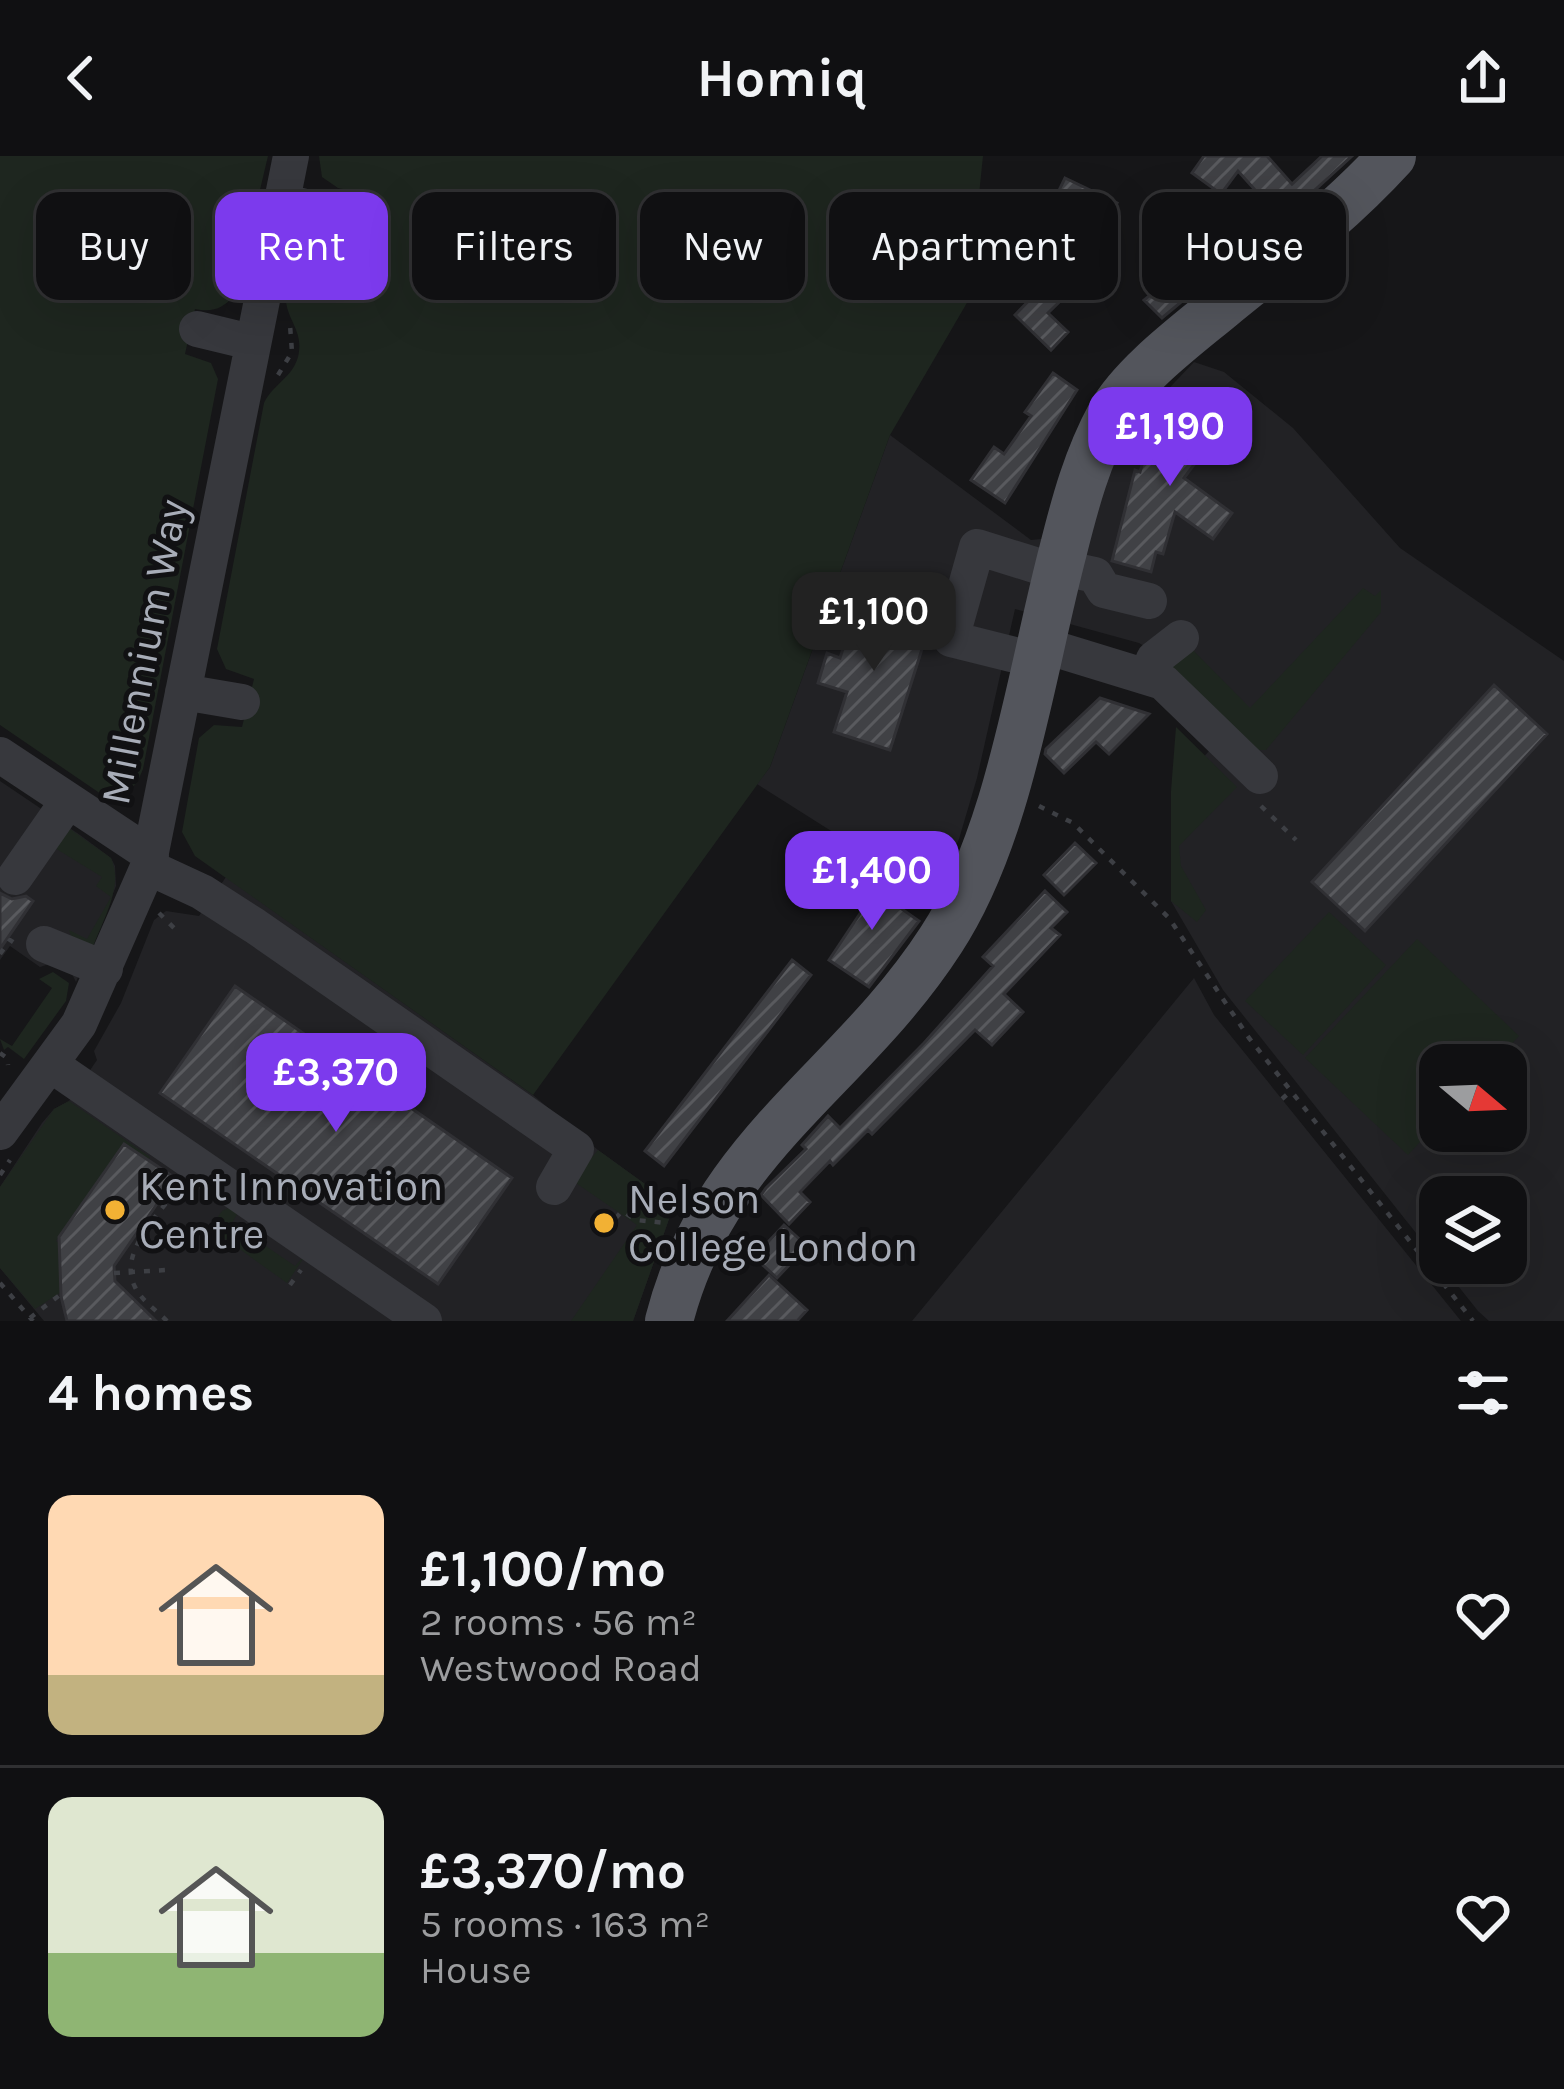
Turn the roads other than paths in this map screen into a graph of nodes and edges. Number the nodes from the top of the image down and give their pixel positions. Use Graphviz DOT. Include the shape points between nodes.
graph roads {
  1 [pos="291,156"];
  2 [pos="1392,156"];
  3 [pos="283,192"];
  4 [pos="260,300"];
  5 [pos="196,329"];
  6 [pos="251,342"];
  7 [pos="1058,570"];
  8 [pos="1149,601"];
  9 [pos="1181,638"];
  10 [pos="1037,652"];
  11 [pos="1147,677"];
  12 [pos="183,692"];
  13 [pos="242,702"];
  14 [pos="0,754"];
  15 [pos="1261,776"];
  16 [pos="68,801"];
  17 [pos="149,861"];
  18 [pos="15,877"];
  19 [pos="44,944"];
  20 [pos="105,969"];
  21 [pos="36,1062"];
  22 [pos="0,1132"];
  23 [pos="554,1186"];
  24 [pos="424,1321"];
  25 [pos="669,1321"];
  1 -- 3 [label="street, Millennium Way"];
  2 -- 7 [label="main road" via="1114,409 1084,470"];
  4 -- 6 [label="street, Millennium Way"];
  5 -- 6 [label="street"];
  6 -- 12 [label="street, Millennium Way"];
  7 -- 8 [label="street" via="1095,575 1104,590"];
  7 -- 10 [label="main road"];
  7 -- 10 [label="street" via="977,548 951,639"];
  9 -- 11 [label="street" via="1154,659"];
  10 -- 11 [label="street"];
  10 -- 25 [label="main road" via="977,872 940,943 740,1170 703,1230"];
  11 -- 15 [label="street" via="1163,682"];
  12 -- 13 [label="street"];
  12 -- 17 [label="street, Millennium Way"];
  14 -- 16 [label="street"];
  16 -- 17 [label="street"];
  16 -- 18 [label="street"];
  17 -- 20 [label="street, Millennium Way"];
  17 -- 23 [label="street" via="576,1149"];
  19 -- 20 [label="street"];
  20 -- 21 [label="street, Millennium Way" via="79,1024"];
  21 -- 22 [label="street, Millennium Way"];
  21 -- 24 [label="street"];
}
